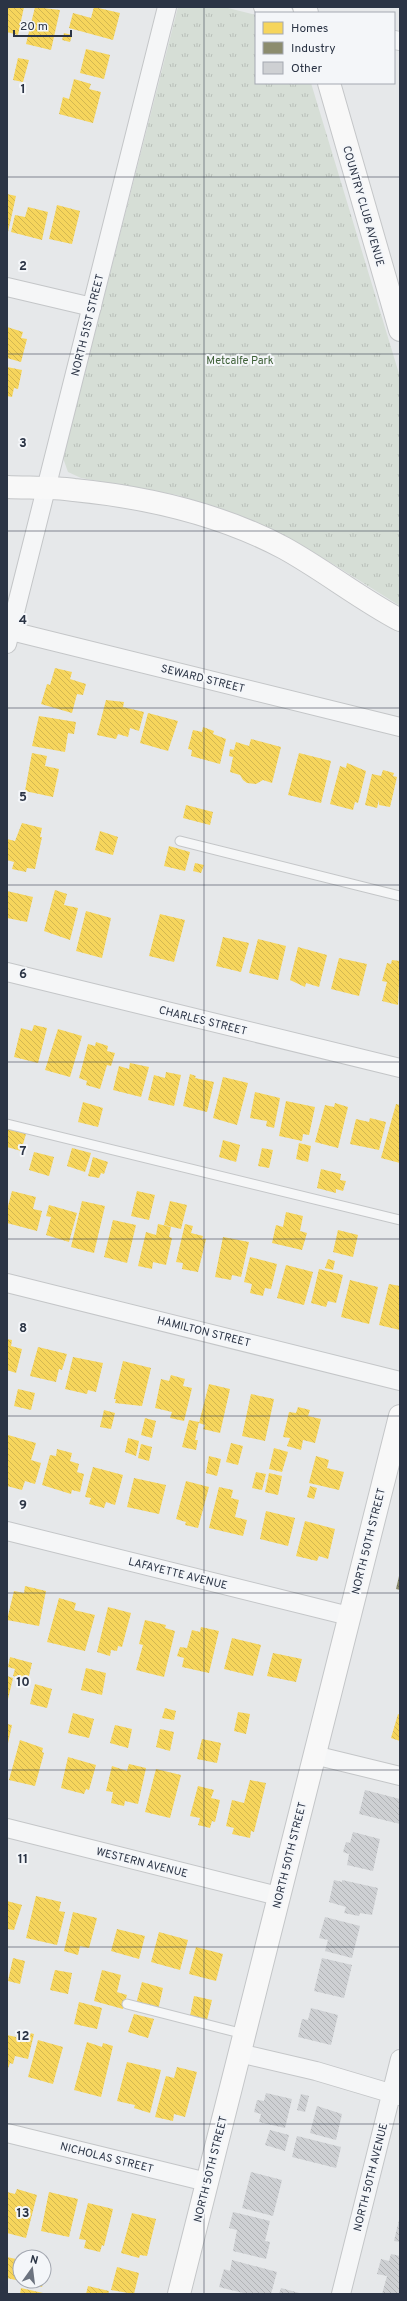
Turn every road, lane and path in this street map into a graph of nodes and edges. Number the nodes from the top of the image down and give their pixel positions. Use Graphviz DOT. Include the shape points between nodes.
graph roads {
  1 [pos="167,7"];
  2 [pos="263,7"];
  3 [pos="280,12"];
  4 [pos="329,84"];
  5 [pos="7,287"];
  6 [pos="92,308"];
  7 [pos="400,330"];
  8 [pos="7,487"];
  9 [pos="46,489"];
  10 [pos="377,608"];
  11 [pos="400,620"];
  12 [pos="400,628"];
  13 [pos="8,635"];
  14 [pos="400,727"];
  15 [pos="180,841"];
  16 [pos="400,896"];
  17 [pos="7,972"];
  18 [pos="400,1068"];
  19 [pos="7,1124"];
  20 [pos="400,1220"];
  21 [pos="7,1283"];
  22 [pos="400,1381"];
  23 [pos="400,1416"];
  24 [pos="7,1530"];
  25 [pos="349,1616"];
  26 [pos="314,1755"];
  27 [pos="400,1776"];
  28 [pos="7,1828"];
  29 [pos="278,1896"];
  30 [pos="127,2004"];
  31 [pos="241,2043"];
  32 [pos="400,2060"];
  33 [pos="396,2095"];
  34 [pos="7,2133"];
  35 [pos="207,2182"];
  36 [pos="179,2294"];
  37 [pos="341,2294"];
  1 -- 6 [label="street, NORTH 51ST STREET"];
  2 -- 3 [label="street"];
  4 -- 7 [label="street, COUNTRY CLUB AVENUE"];
  5 -- 6 [label="street"];
  6 -- 9 [label="street, NORTH 51ST STREET"];
  8 -- 9 [label="street"];
  9 -- 10 [label="street" via="73,489 148,502 233,525 284,548"];
  9 -- 13 [label="street, NORTH 51ST STREET"];
  10 -- 11 [label="street"];
  10 -- 12 [label="street"];
  13 -- 14 [label="street, SEWARD STREET"];
  15 -- 16 [label="lane"];
  17 -- 18 [label="street, CHARLES STREET"];
  19 -- 20 [label="lane"];
  21 -- 22 [label="street, HAMILTON STREET"];
  23 -- 25 [label="street, NORTH 50TH STREET"];
  24 -- 25 [label="street, LAFAYETTE AVENUE"];
  25 -- 26 [label="street, NORTH 50TH STREET"];
  26 -- 27 [label="street"];
  26 -- 29 [label="street, NORTH 50TH STREET"];
  28 -- 29 [label="street, WESTERN AVENUE"];
  29 -- 31 [label="street, NORTH 50TH STREET"];
  30 -- 31 [label="lane"];
  31 -- 33 [label="street" via="316,2071"];
  31 -- 35 [label="street, NORTH 50TH STREET"];
  32 -- 33 [label="street, NORTH 50TH AVENUE"];
  33 -- 37 [label="street, NORTH 50TH AVENUE"];
  34 -- 35 [label="street, NICHOLAS STREET"];
  35 -- 36 [label="street, NORTH 50TH STREET"];
}
